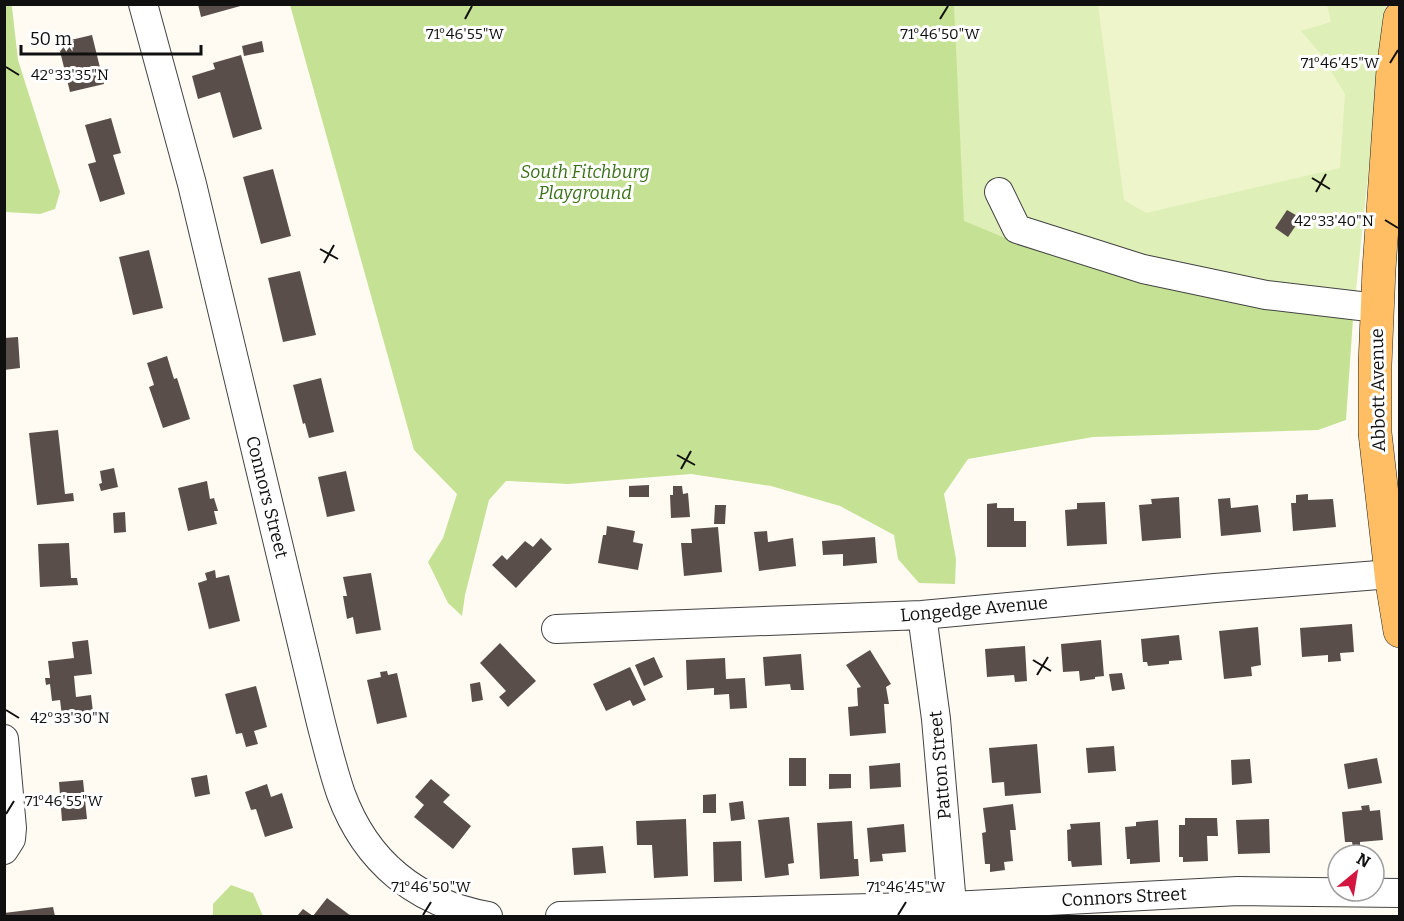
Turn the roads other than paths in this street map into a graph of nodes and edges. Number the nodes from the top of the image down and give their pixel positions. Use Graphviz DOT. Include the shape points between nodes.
graph roads {
  1 [pos="143,4"];
  2 [pos="1400,18"];
  3 [pos="1400,110"];
  4 [pos="1388,147"];
  5 [pos="999,192"];
  6 [pos="1377,308"];
  7 [pos="1391,574"];
  8 [pos="922,615"];
  9 [pos="556,629"];
  10 [pos="1400,631"];
  11 [pos="4,739"];
  12 [pos="4,850"];
  13 [pos="1400,893"];
  14 [pos="952,911"];
  15 [pos="488,916"];
  16 [pos="560,916"];
  1 -- 15 [label="street, Connors Street" via="192,184 341,794 363,838 389,869 435,901"];
  2 -- 4 [label="main road, Abbott Avenue"];
  3 -- 4 [label="main road, Abbott Avenue"];
  4 -- 6 [label="main road, Abbott Avenue"];
  5 -- 6 [label="street" via="1017,229 1143,269 1266,295"];
  6 -- 7 [label="main road, Abbott Avenue" via="1376,433"];
  7 -- 8 [label="street, Longedge Avenue"];
  7 -- 10 [label="main road, Abbott Avenue"];
  8 -- 9 [label="street, Longedge Avenue"];
  8 -- 14 [label="street, Patton Street" via="936,719"];
  11 -- 12 [label="street" via="12,828"];
  13 -- 14 [label="street, Connors Street" via="1238,891"];
  14 -- 16 [label="street, Connors Street"];
}
